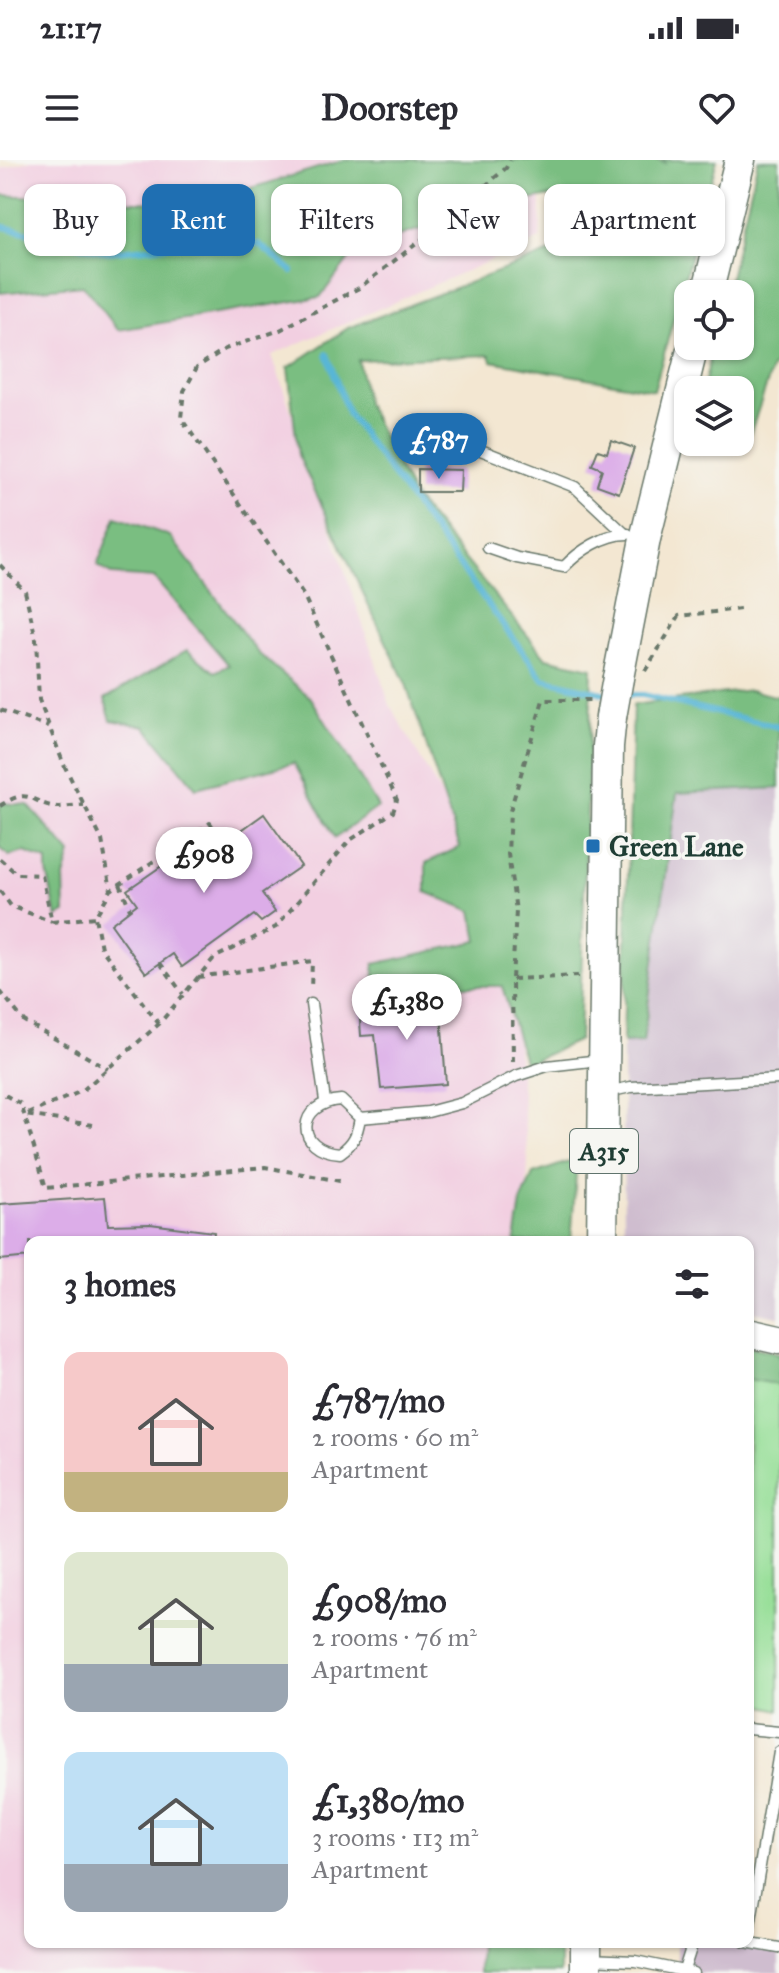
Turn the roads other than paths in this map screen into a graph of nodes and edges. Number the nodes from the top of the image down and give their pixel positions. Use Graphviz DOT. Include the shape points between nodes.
graph roads {
  1 [pos="740,160"];
  2 [pos="710,280"];
  3 [pos="689,360"];
  4 [pos="473,447"];
  5 [pos="634,536"];
  6 [pos="488,548"];
  7 [pos="311,1004"];
  8 [pos="606,1060"];
  9 [pos="779,1079"];
  10 [pos="605,1093"];
  11 [pos="325,1101"];
  12 [pos="360,1118"];
  13 [pos="602,1236"];
  14 [pos="754,1334"];
  15 [pos="779,1340"];
  16 [pos="754,1730"];
  17 [pos="779,1732"];
  18 [pos="779,1752"];
  19 [pos="754,1900"];
  20 [pos="754,1943"];
  21 [pos="692,1948"];
  22 [pos="779,1948"];
  23 [pos="586,1958"];
  24 [pos="689,1972"];
  1 -- 2 [label="main road"];
  3 -- 5 [label="main road, A315"];
  4 -- 5 [label="lane" via="575,487"];
  5 -- 6 [label="lane" via="578,553 564,567"];
  5 -- 8 [label="main road, A315" via="608,746"];
  7 -- 11 [label="lane"];
  8 -- 10 [label="main road, A315"];
  8 -- 12 [label="lane" via="547,1066 428,1112"];
  9 -- 10 [label="lane"];
  10 -- 13 [label="main road, A315"];
  11 -- 12 [label="lane" via="341,1100"];
  11 -- 12 [label="lane" via="306,1123 315,1147 340,1153 357,1135"];
  14 -- 15 [label="street"];
  16 -- 17 [label="lane"];
  18 -- 19 [label="lane"];
  20 -- 22 [label="lane"];
  21 -- 24 [label="lane"];
  23 -- 24 [label="lane"];
}
